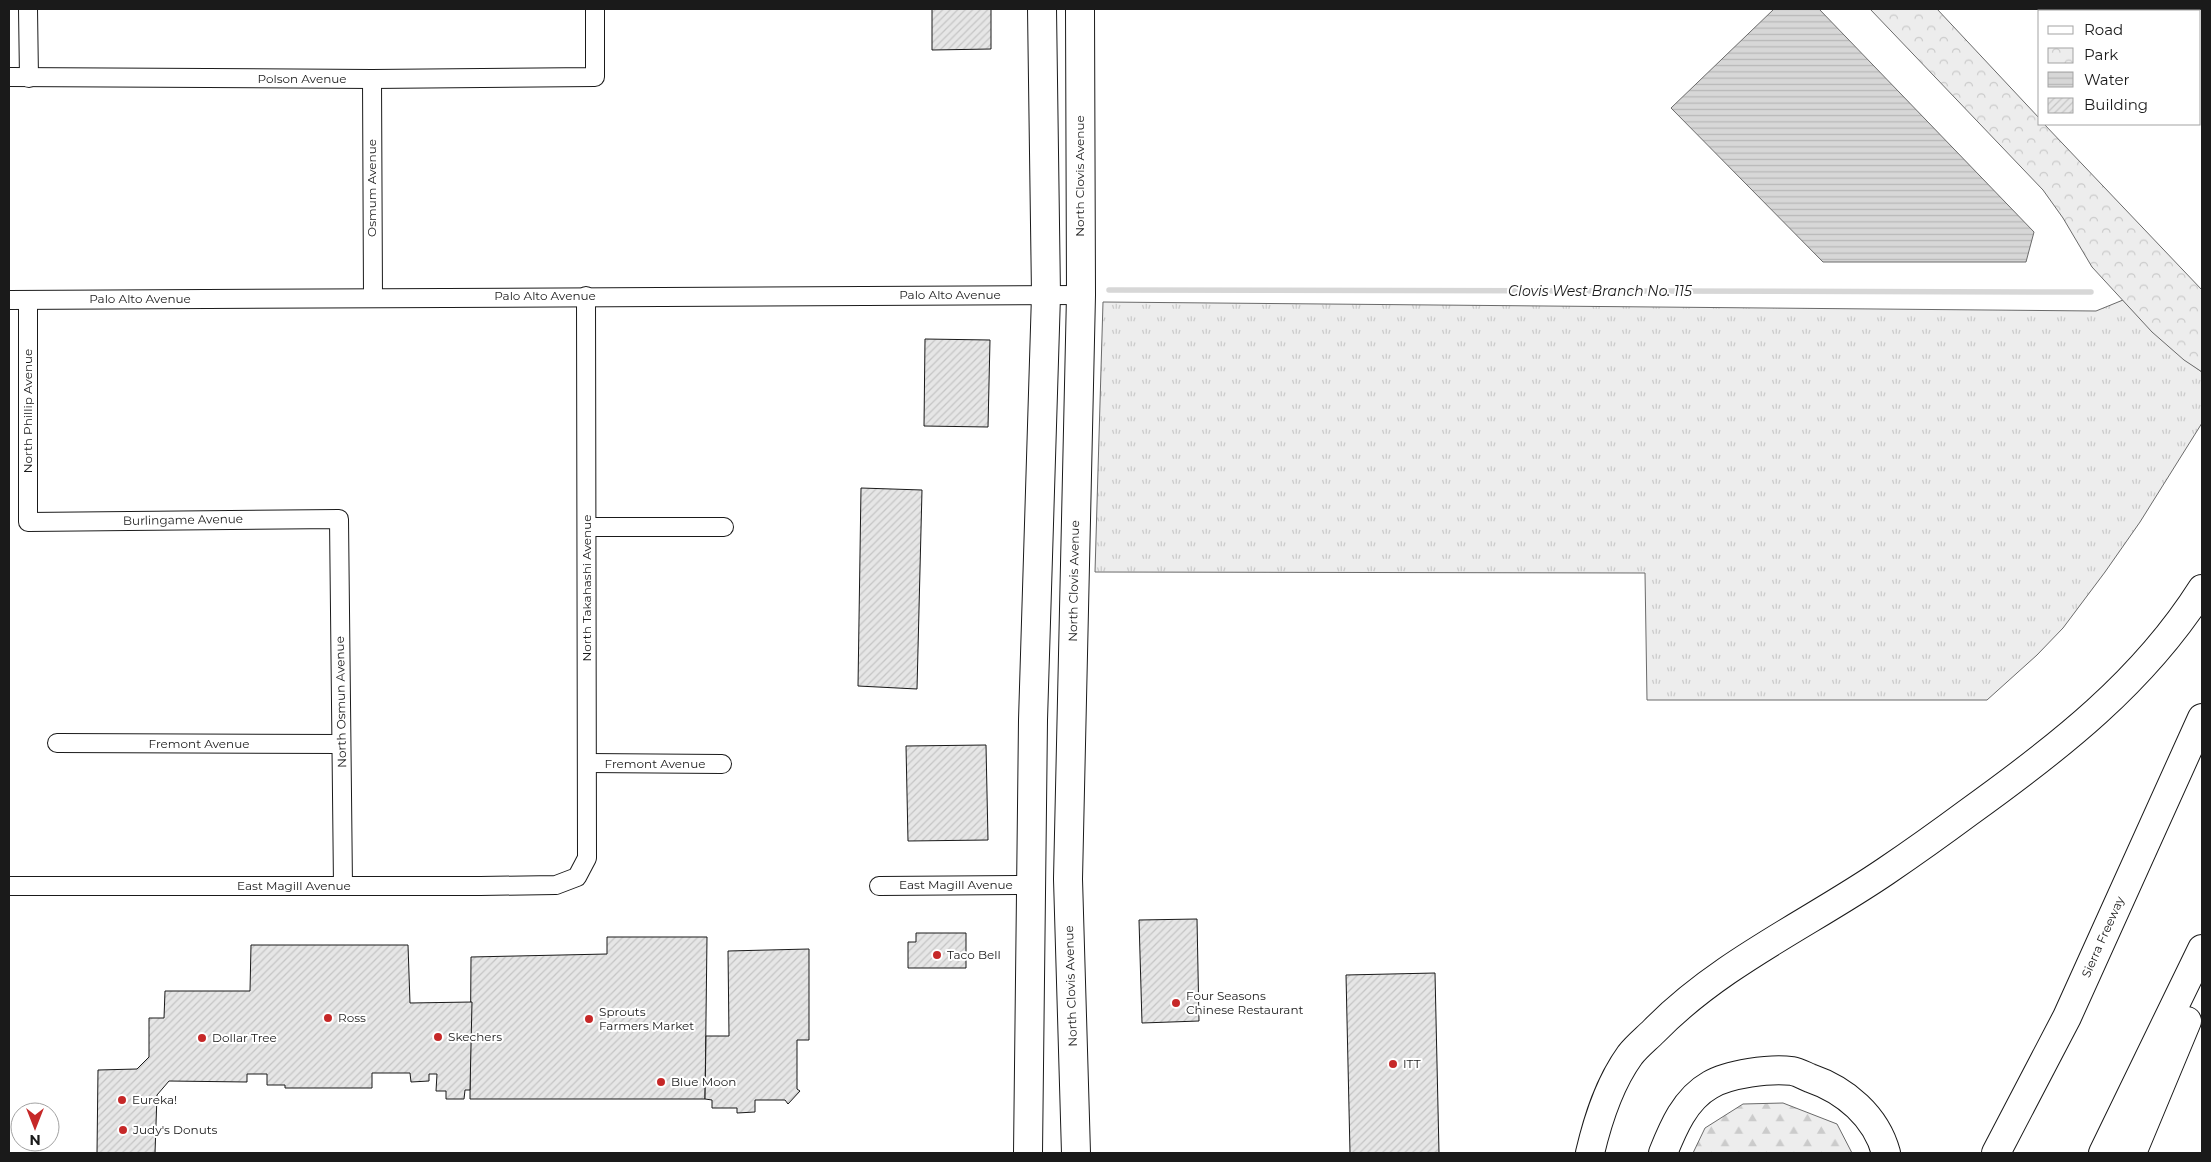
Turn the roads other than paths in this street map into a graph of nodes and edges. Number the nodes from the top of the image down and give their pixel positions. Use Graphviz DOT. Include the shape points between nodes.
graph roads {
  1 [pos="28,9"];
  2 [pos="595,9"];
  3 [pos="1042,9"];
  4 [pos="1080,9"];
  5 [pos="9,77"];
  6 [pos="29,78"];
  7 [pos="372,79"];
  8 [pos="1046,295"];
  9 [pos="1081,295"];
  10 [pos="586,296"];
  11 [pos="373,298"];
  12 [pos="9,300"];
  13 [pos="28,300"];
  14 [pos="339,519"];
  15 [pos="28,522"];
  16 [pos="588,527"];
  17 [pos="724,527"];
  18 [pos="2202,589"];
  19 [pos="2202,718"];
  20 [pos="57,744"];
  21 [pos="341,744"];
  22 [pos="588,763"];
  23 [pos="722,764"];
  24 [pos="577,877"];
  25 [pos="1033,885"];
  26 [pos="9,886"];
  27 [pos="343,886"];
  28 [pos="879,886"];
  29 [pos="2202,949"];
  30 [pos="2202,974"];
  31 [pos="1075,1106"];
  32 [pos="1028,1153"];
  33 [pos="1076,1153"];
  34 [pos="1590,1153"];
  35 [pos="1663,1153"];
  36 [pos="1886,1153"];
  37 [pos="1996,1153"];
  38 [pos="2103,1153"];
  39 [pos="2132,1153"];
  1 -- 6 [label="street"];
  2 -- 7 [label="street, Polson Avenue" via="595,77"];
  3 -- 8 [label="main road"];
  4 -- 9 [label="main road, North Clovis Avenue"];
  5 -- 6 [label="street, Polson Avenue"];
  6 -- 7 [label="street, Polson Avenue"];
  7 -- 11 [label="street, Osmum Avenue"];
  8 -- 9 [label="street, Palo Alto Avenue"];
  8 -- 10 [label="street, Palo Alto Avenue"];
  8 -- 25 [label="main road" via="1033,720"];
  9 -- 31 [label="main road, North Clovis Avenue" via="1068,879"];
  10 -- 11 [label="street, Palo Alto Avenue"];
  10 -- 16 [label="street, North Takahashi Avenue"];
  11 -- 13 [label="street, Palo Alto Avenue"];
  12 -- 13 [label="street, Palo Alto Avenue"];
  13 -- 15 [label="street, North Phillip Avenue"];
  14 -- 15 [label="street, Burlingame Avenue"];
  14 -- 21 [label="street, North Osmun Avenue"];
  16 -- 17 [label="street"];
  16 -- 22 [label="street, North Takahashi Avenue"];
  18 -- 34 [label="main road" via="2140,672 2026,771 1886,872 1710,982 1668,1016 1631,1055 1611,1089"];
  19 -- 37 [label="main road, Sierra Freeway" via="2067,1017"];
  20 -- 21 [label="street, Fremont Avenue"];
  21 -- 27 [label="street, North Osmun Avenue"];
  22 -- 23 [label="street, Fremont Avenue"];
  22 -- 24 [label="street, North Takahashi Avenue" via="587,858"];
  24 -- 27 [label="street, East Magill Avenue" via="556,885"];
  25 -- 28 [label="street, East Magill Avenue"];
  25 -- 31 [label="main road" via="1048,893 1056,1015"];
  25 -- 32 [label="main road"];
  26 -- 27 [label="street, East Magill Avenue"];
  29 -- 38 [label="main road"];
  30 -- 39 [label="main road" via="2184,1029"];
  31 -- 33 [label="main road, North Clovis Avenue"];
  35 -- 36 [label="main road" via="1675,1124 1691,1101 1710,1085 1737,1076 1793,1071 1818,1080 1851,1099 1870,1120"];
}
